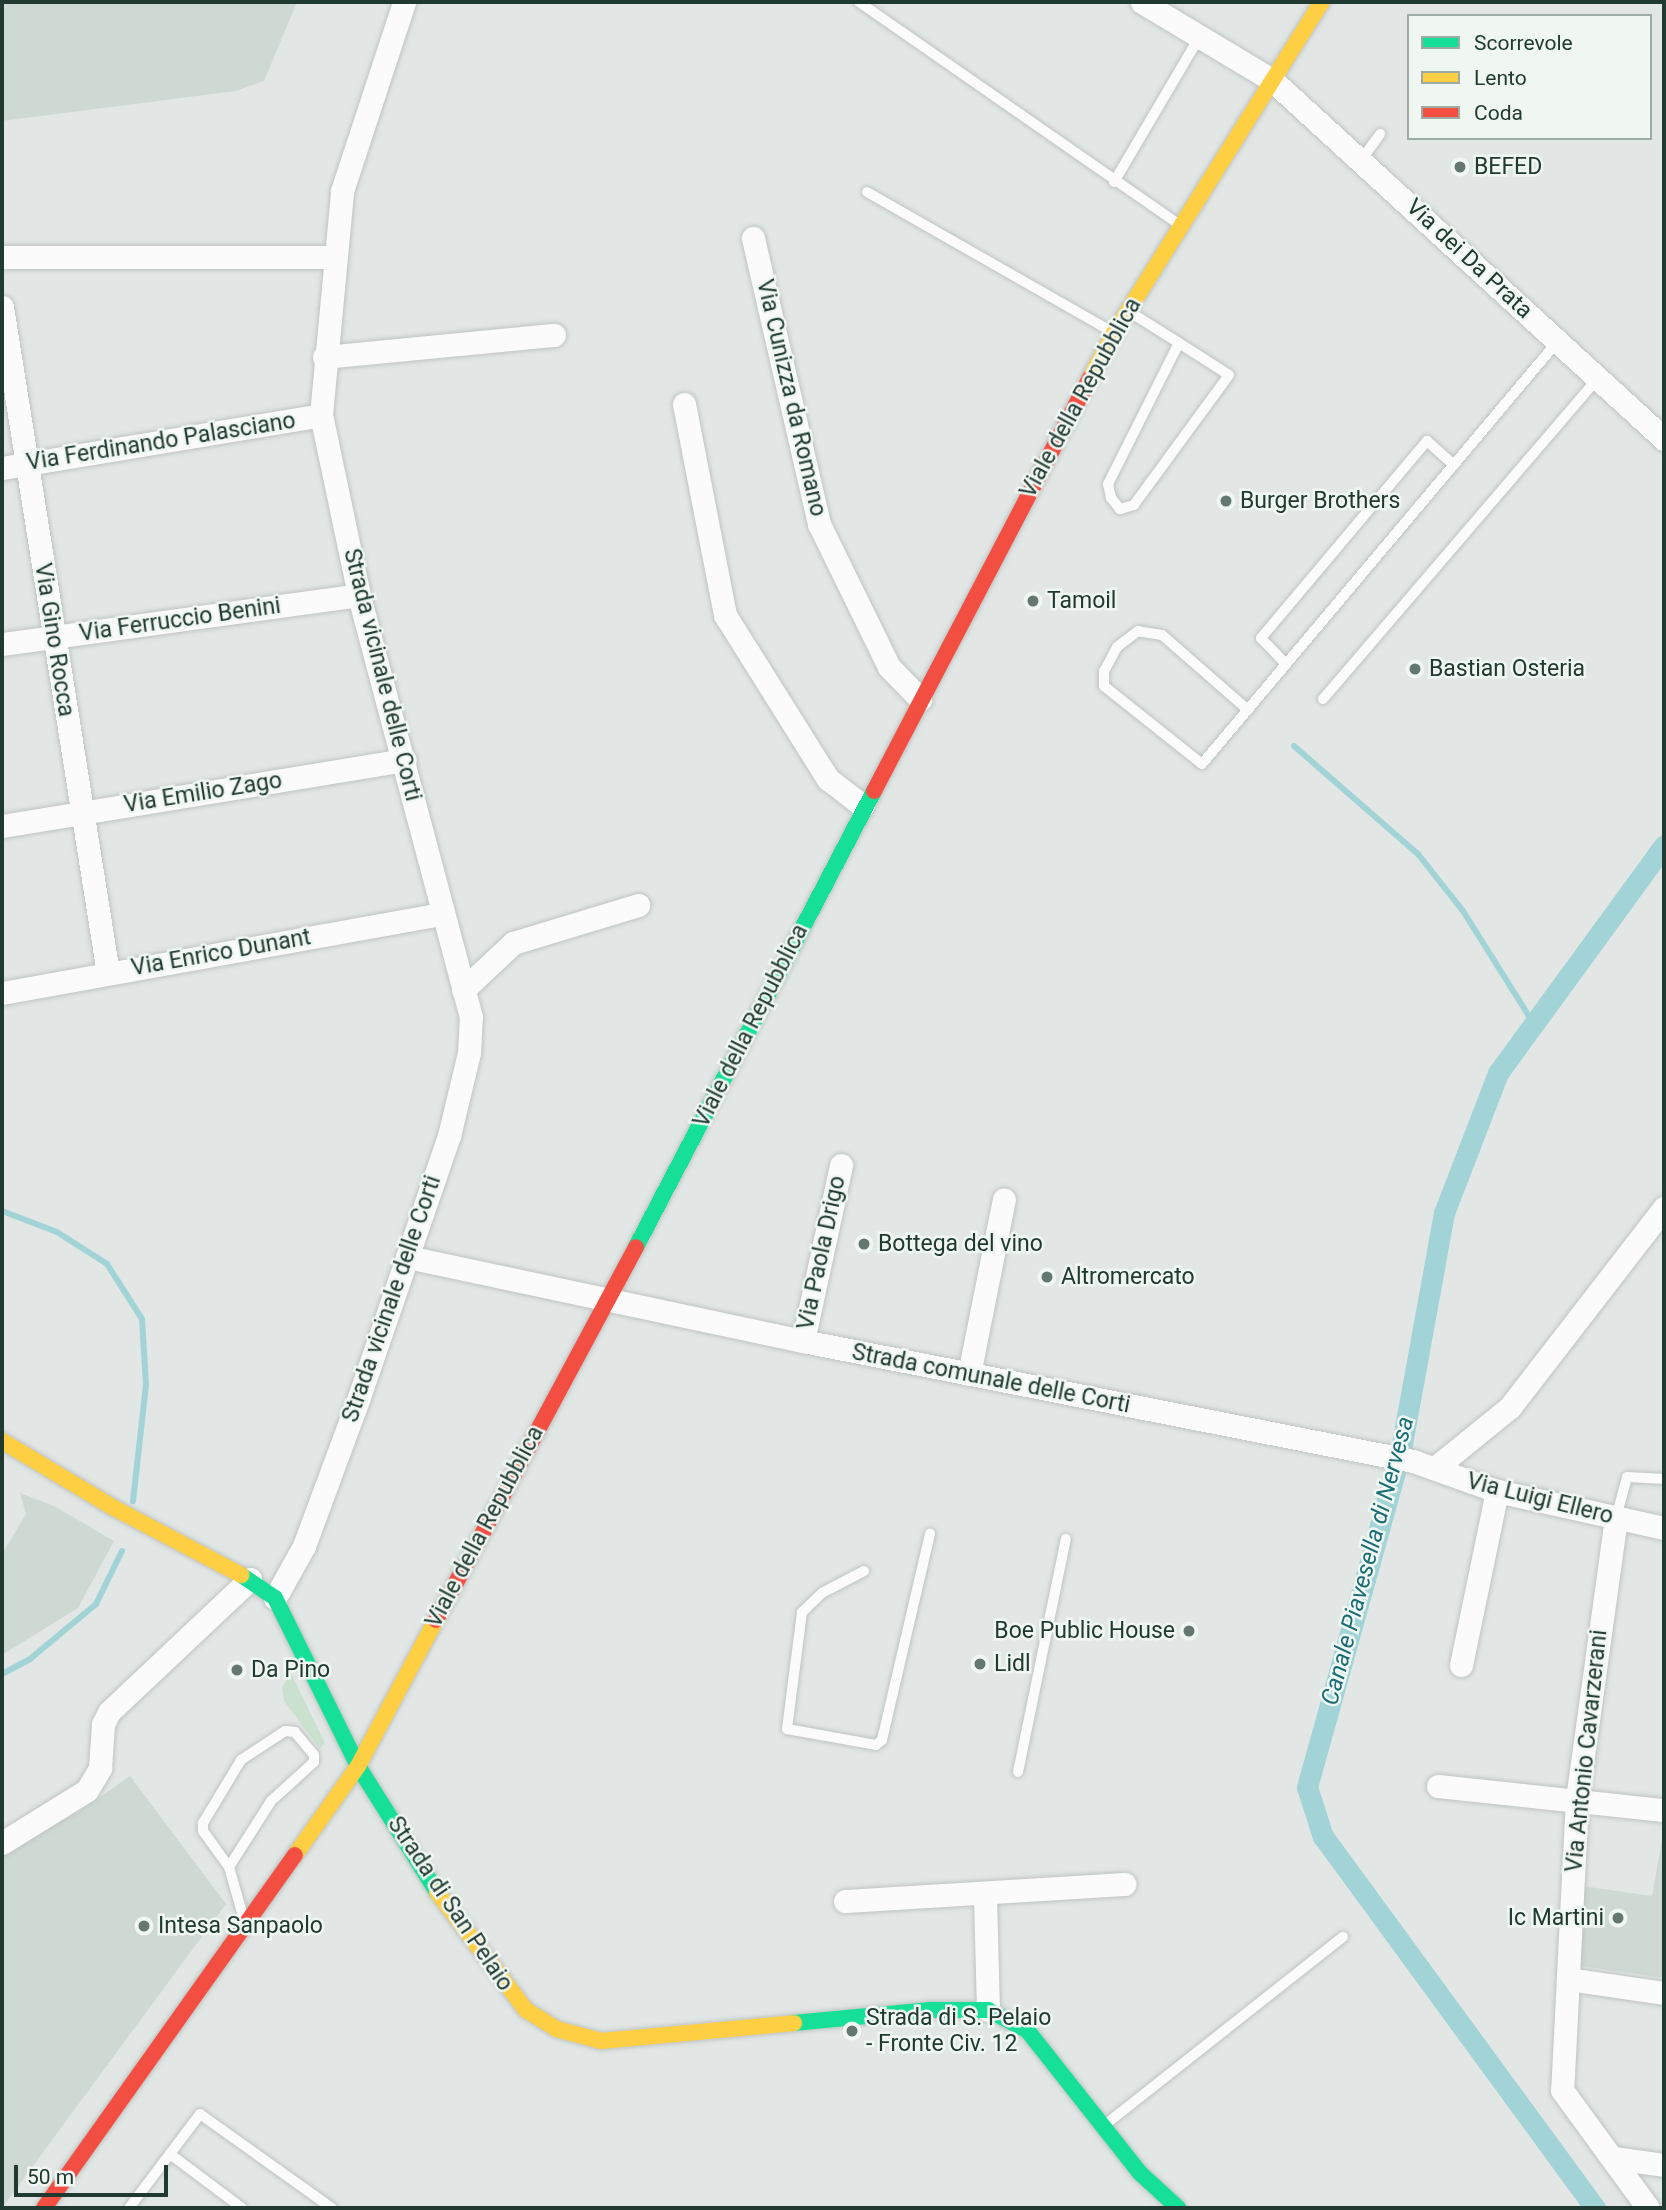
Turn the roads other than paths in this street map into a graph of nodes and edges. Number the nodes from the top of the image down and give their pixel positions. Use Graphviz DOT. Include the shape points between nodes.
graph roads {
  1 [pos="404,2"];
  2 [pos="859,2"];
  3 [pos="1142,2"];
  4 [pos="1322,2"];
  5 [pos="1200,36"];
  6 [pos="1272,80"];
  7 [pos="1380,134"];
  8 [pos="1362,159"];
  9 [pos="1114,182"];
  10 [pos="867,192"];
  11 [pos="1180,225"];
  12 [pos="753,238"];
  13 [pos="2,257"];
  14 [pos="335,257"];
  15 [pos="2,307"];
  16 [pos="1128,311"];
  17 [pos="1114,333"];
  18 [pos="554,335"];
  19 [pos="1558,341"];
  20 [pos="1179,343"];
  21 [pos="324,357"];
  22 [pos="1598,378"];
  23 [pos="684,404"];
  24 [pos="321,415"];
  25 [pos="1664,439"];
  26 [pos="27,464"];
  27 [pos="1454,465"];
  28 [pos="2,468"];
  29 [pos="359,595"];
  30 [pos="53,637"];
  31 [pos="2,644"];
  32 [pos="1286,664"];
  33 [pos="920,699"];
  34 [pos="1323,699"];
  35 [pos="1248,710"];
  36 [pos="405,760"];
  37 [pos="863,806"];
  38 [pos="81,813"];
  39 [pos="2,826"];
  40 [pos="638,905"];
  41 [pos="441,914"];
  42 [pos="108,973"];
  43 [pos="463,990"];
  44 [pos="2,993"];
  45 [pos="842,1166"];
  46 [pos="1003,1199"];
  47 [pos="1664,1209"];
  48 [pos="407,1257"];
  49 [pos="607,1297"];
  50 [pos="803,1341"];
  51 [pos="969,1374"];
  52 [pos="2,1441"];
  53 [pos="1377,1453"];
  54 [pos="1435,1468"];
  55 [pos="1664,1479"];
  56 [pos="1497,1491"];
  57 [pos="1616,1518"];
  58 [pos="1664,1528"];
  59 [pos="930,1532"];
  60 [pos="1066,1539"];
  61 [pos="864,1571"];
  62 [pos="250,1579"];
  63 [pos="275,1598"];
  64 [pos="1461,1665"];
  65 [pos="358,1766"];
  66 [pos="1018,1772"];
  67 [pos="1438,1786"];
  68 [pos="1577,1798"];
  69 [pos="1664,1810"];
  70 [pos="2,1843"];
  71 [pos="229,1867"];
  72 [pos="1124,1884"];
  73 [pos="985,1896"];
  74 [pos="845,1901"];
  75 [pos="247,1926"];
  76 [pos="1343,1937"];
  77 [pos="1567,1979"];
  78 [pos="1664,1993"];
  79 [pos="988,2010"];
  80 [pos="1103,2126"];
  81 [pos="170,2154"];
  82 [pos="1613,2158"];
  83 [pos="1664,2165"];
  84 [pos="47,2207"];
  85 [pos="129,2208"];
  86 [pos="243,2208"];
  87 [pos="332,2208"];
  88 [pos="1178,2208"];
  89 [pos="1648,2208"];
  1 -- 14 [label="street, Strada vicinale delle Corti" via="342,191"];
  2 -- 9 [label="lane"];
  3 -- 5 [label="street, Via dei Da Prata"];
  4 -- 6 [label="main road, Viale della Repubblica"];
  5 -- 6 [label="street, Via dei Da Prata"];
  5 -- 9 [label="lane"];
  6 -- 8 [label="street, Via dei Da Prata"];
  6 -- 11 [label="main road, Viale della Repubblica"];
  7 -- 8 [label="lane"];
  8 -- 19 [label="street, Via dei Da Prata"];
  9 -- 11 [label="lane"];
  10 -- 17 [label="lane"];
  11 -- 16 [label="main road, Viale della Repubblica"];
  12 -- 33 [label="street, Via Cunizza da Romano" via="819,524 889,667"];
  13 -- 14 [label="street"];
  14 -- 21 [label="street, Strada vicinale delle Corti"];
  15 -- 26 [label="street, Via Gino Rocca"];
  16 -- 17 [label="main road, Viale della Repubblica"];
  16 -- 20 [label="lane"];
  17 -- 33 [label="main road, Viale della Repubblica"];
  18 -- 21 [label="street"];
  19 -- 22 [label="street, Via dei Da Prata"];
  19 -- 27 [label="lane"];
  20 -- 20 [label="lane" via="1230,374 1134,505 1120,509 1108,484"];
  21 -- 24 [label="street, Strada vicinale delle Corti"];
  22 -- 25 [label="street, Via dei Da Prata"];
  22 -- 34 [label="lane"];
  23 -- 37 [label="street" via="725,615 828,779"];
  24 -- 26 [label="street, Via Ferdinando Palasciano"];
  24 -- 29 [label="street, Strada vicinale delle Corti"];
  26 -- 28 [label="street, Via Ferdinando Palasciano"];
  26 -- 30 [label="street, Via Gino Rocca"];
  27 -- 32 [label="lane"];
  27 -- 32 [label="lane" via="1427,441 1261,638"];
  29 -- 30 [label="street, Via Ferruccio Benini"];
  29 -- 36 [label="street, Strada vicinale delle Corti"];
  30 -- 31 [label="street, Via Ferruccio Benini"];
  30 -- 38 [label="street, Via Gino Rocca"];
  32 -- 35 [label="lane"];
  33 -- 37 [label="main road, Viale della Repubblica"];
  35 -- 35 [label="lane" via="1202,764 1104,686 1104,671 1117,647 1138,631 1162,635"];
  36 -- 38 [label="street, Via Emilio Zago"];
  36 -- 41 [label="street, Strada vicinale delle Corti"];
  37 -- 49 [label="main road, Viale della Repubblica"];
  38 -- 39 [label="street, Via Emilio Zago"];
  38 -- 42 [label="street, Via Gino Rocca"];
  40 -- 43 [label="street" via="513,943"];
  41 -- 42 [label="street, Via Enrico Dunant"];
  41 -- 43 [label="street, Strada vicinale delle Corti"];
  42 -- 44 [label="street, Via Enrico Dunant"];
  43 -- 48 [label="street, Strada vicinale delle Corti" via="471,1017 461,1095"];
  45 -- 50 [label="street, Via Paola Drigo"];
  46 -- 51 [label="street"];
  47 -- 54 [label="street" via="1510,1407"];
  48 -- 49 [label="street, Strada comunale delle Corti"];
  48 -- 63 [label="street, Strada vicinale delle Corti" via="304,1546"];
  49 -- 50 [label="street, Strada comunale delle Corti"];
  49 -- 65 [label="main road, Viale della Repubblica"];
  50 -- 51 [label="street, Strada comunale delle Corti"];
  51 -- 53 [label="street, Strada comunale delle Corti"];
  52 -- 62 [label="main road, Strada di San Pelaio" via="42,1469"];
  53 -- 54 [label="street, Via Luigi Ellero"];
  54 -- 56 [label="street, Via Luigi Ellero"];
  55 -- 57 [label="lane" via="1627,1477"];
  56 -- 57 [label="street, Via Luigi Ellero"];
  56 -- 64 [label="street"];
  57 -- 58 [label="street, Via Luigi Ellero"];
  57 -- 68 [label="street, Via Antonio Cavarzerani"];
  59 -- 61 [label="lane" via="882,1740 876,1745 787,1729 802,1612 822,1593"];
  60 -- 66 [label="lane"];
  62 -- 63 [label="main road, Strada di San Pelaio"];
  62 -- 70 [label="street" via="109,1712 103,1724 100,1768 87,1790"];
  63 -- 65 [label="main road, Strada di San Pelaio"];
  65 -- 75 [label="main road, Viale della Repubblica"];
  65 -- 79 [label="main road, Strada di San Pelaio" via="455,1921 508,1992 526,2010 566,2033 601,2041 631,2040 930,2010"];
  67 -- 68 [label="street"];
  68 -- 69 [label="street"];
  68 -- 77 [label="street, Via Antonio Cavarzerani"];
  71 -- 71 [label="lane" via="271,1801 314,1762 314,1755 295,1732 285,1731 241,1760 203,1823 202,1831"];
  71 -- 75 [label="lane"];
  72 -- 73 [label="street"];
  73 -- 74 [label="street"];
  73 -- 79 [label="street"];
  75 -- 84 [label="main road, Viale della Repubblica"];
  76 -- 80 [label="lane"];
  77 -- 78 [label="street"];
  77 -- 82 [label="street, Via Antonio Cavarzerani" via="1562,2090"];
  79 -- 80 [label="main road, Strada di San Pelaio" via="1027,2030"];
  80 -- 88 [label="main road, Strada di San Pelaio" via="1140,2173"];
  81 -- 85 [label="lane"];
  81 -- 86 [label="lane"];
  81 -- 87 [label="lane" via="200,2114"];
  82 -- 83 [label="street"];
  82 -- 89 [label="street, Via Antonio Cavarzerani"];
}
